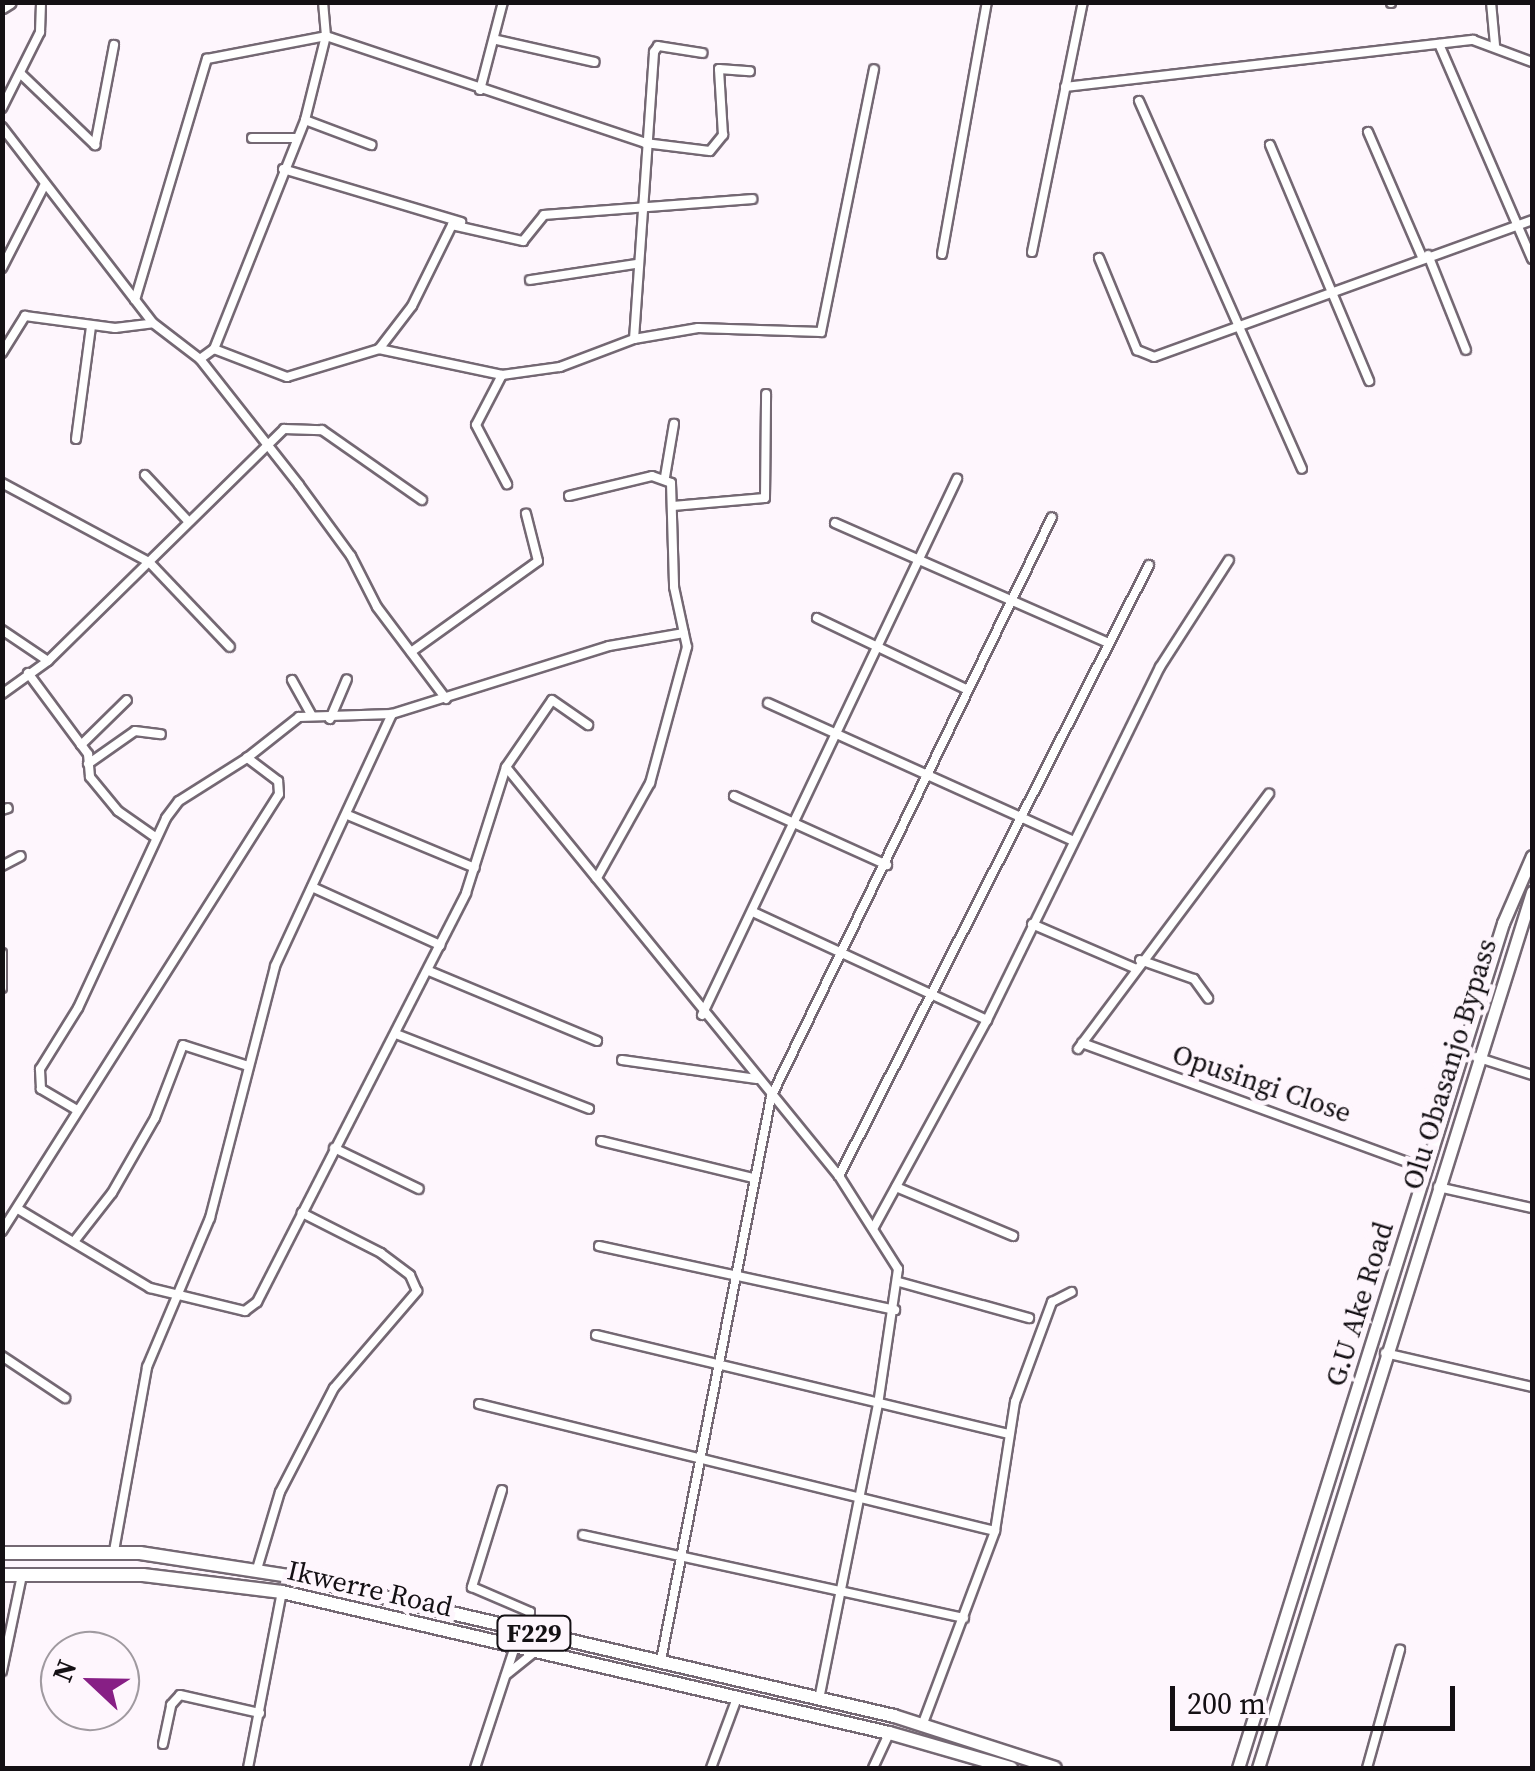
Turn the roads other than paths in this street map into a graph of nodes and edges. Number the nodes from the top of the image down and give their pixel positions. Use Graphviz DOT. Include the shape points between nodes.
graph roads {
  1 [pos="10,2"];
  2 [pos="41,2"];
  3 [pos="323,2"];
  4 [pos="503,2"];
  5 [pos="987,2"];
  6 [pos="1082,2"];
  7 [pos="1491,2"];
  8 [pos="2,7"];
  9 [pos="326,36"];
  10 [pos="497,40"];
  11 [pos="1439,44"];
  12 [pos="114,46"];
  13 [pos="1495,46"];
  14 [pos="702,54"];
  15 [pos="595,62"];
  16 [pos="1532,62"];
  17 [pos="874,69"];
  18 [pos="750,71"];
  19 [pos="21,74"];
  20 [pos="1065,87"];
  21 [pos="480,90"];
  22 [pos="1140,101"];
  23 [pos="2,108"];
  24 [pos="305,120"];
  25 [pos="2,127"];
  26 [pos="1368,132"];
  27 [pos="252,138"];
  28 [pos="297,138"];
  29 [pos="645,144"];
  30 [pos="371,145"];
  31 [pos="1270,146"];
  32 [pos="283,169"];
  33 [pos="45,184"];
  34 [pos="752,200"];
  35 [pos="639,212"];
  36 [pos="1532,220"];
  37 [pos="461,222"];
  38 [pos="1519,226"];
  39 [pos="1032,252"];
  40 [pos="942,254"];
  41 [pos="1425,256"];
  42 [pos="1099,258"];
  43 [pos="1532,259"];
  44 [pos="636,264"];
  45 [pos="2,268"];
  46 [pos="530,280"];
  47 [pos="1332,290"];
  48 [pos="135,300"];
  49 [pos="154,323"];
  50 [pos="91,326"];
  51 [pos="1242,326"];
  52 [pos="634,338"];
  53 [pos="214,349"];
  54 [pos="379,349"];
  55 [pos="1466,350"];
  56 [pos="2,353"];
  57 [pos="200,360"];
  58 [pos="502,375"];
  59 [pos="1369,382"];
  60 [pos="766,394"];
  61 [pos="674,424"];
  62 [pos="76,439"];
  63 [pos="262,444"];
  64 [pos="1302,469"];
  65 [pos="145,475"];
  66 [pos="665,477"];
  67 [pos="957,479"];
  68 [pos="2,484"];
  69 [pos="507,484"];
  70 [pos="569,496"];
  71 [pos="422,500"];
  72 [pos="673,506"];
  73 [pos="526,514"];
  74 [pos="1052,517"];
  75 [pos="188,521"];
  76 [pos="835,524"];
  77 [pos="918,558"];
  78 [pos="1228,560"];
  79 [pos="148,562"];
  80 [pos="1149,565"];
  81 [pos="1010,599"];
  82 [pos="817,618"];
  83 [pos="2,630"];
  84 [pos="684,633"];
  85 [pos="1108,643"];
  86 [pos="230,646"];
  87 [pos="878,647"];
  88 [pos="410,652"];
  89 [pos="48,660"];
  90 [pos="28,673"];
  91 [pos="292,680"];
  92 [pos="347,680"];
  93 [pos="968,690"];
  94 [pos="2,694"];
  95 [pos="446,698"];
  96 [pos="127,700"];
  97 [pos="768,703"];
  98 [pos="392,714"];
  99 [pos="312,716"];
  100 [pos="330,719"];
  101 [pos="588,725"];
  102 [pos="161,734"];
  103 [pos="836,736"];
  104 [pos="81,744"];
  105 [pos="247,758"];
  106 [pos="88,764"];
  107 [pos="506,767"];
  108 [pos="928,777"];
  109 [pos="1269,794"];
  110 [pos="734,796"];
  111 [pos="350,816"];
  112 [pos="1023,819"];
  113 [pos="795,825"];
  114 [pos="155,837"];
  115 [pos="1073,841"];
  116 [pos="21,856"];
  117 [pos="1532,856"];
  118 [pos="887,865"];
  119 [pos="2,866"];
  120 [pos="475,868"];
  121 [pos="597,878"];
  122 [pos="312,887"];
  123 [pos="1532,892"];
  124 [pos="753,912"];
  125 [pos="1032,924"];
  126 [pos="440,945"];
  127 [pos="2,953"];
  128 [pos="843,957"];
  129 [pos="1137,964"];
  130 [pos="429,971"];
  131 [pos="2,988"];
  132 [pos="931,997"];
  133 [pos="1208,998"];
  134 [pos="702,1014"];
  135 [pos="987,1020"];
  136 [pos="396,1034"];
  137 [pos="597,1042"];
  138 [pos="1476,1057"];
  139 [pos="622,1060"];
  140 [pos="248,1066"];
  141 [pos="1532,1074"];
  142 [pos="756,1079"];
  143 [pos="771,1097"];
  144 [pos="589,1109"];
  145 [pos="77,1110"];
  146 [pos="601,1141"];
  147 [pos="334,1148"];
  148 [pos="1426,1169"];
  149 [pos="839,1176"];
  150 [pos="754,1178"];
  151 [pos="896,1187"];
  152 [pos="1438,1187"];
  153 [pos="419,1189"];
  154 [pos="1532,1208"];
  155 [pos="18,1209"];
  156 [pos="302,1212"];
  157 [pos="874,1226"];
  158 [pos="2,1231"];
  159 [pos="1013,1236"];
  160 [pos="76,1240"];
  161 [pos="599,1246"];
  162 [pos="736,1272"];
  163 [pos="899,1282"];
  164 [pos="182,1292"];
  165 [pos="1072,1292"];
  166 [pos="896,1310"];
  167 [pos="1029,1318"];
  168 [pos="596,1335"];
  169 [pos="1385,1353"];
  170 [pos="2,1356"];
  171 [pos="719,1366"];
  172 [pos="1532,1387"];
  173 [pos="65,1398"];
  174 [pos="479,1404"];
  175 [pos="878,1404"];
  176 [pos="1009,1434"];
  177 [pos="699,1459"];
  178 [pos="502,1490"];
  179 [pos="860,1498"];
  180 [pos="995,1531"];
  181 [pos="583,1535"];
  182 [pos="114,1551"];
  183 [pos="2,1552"];
  184 [pos="680,1559"];
  185 [pos="256,1569"];
  186 [pos="2,1575"];
  187 [pos="22,1575"];
  188 [pos="282,1592"];
  189 [pos="843,1594"];
  190 [pos="964,1618"];
  191 [pos="527,1631"];
  192 [pos="515,1646"];
  193 [pos="1400,1650"];
  194 [pos="536,1651"];
  195 [pos="661,1660"];
  196 [pos="2,1671"];
  197 [pos="506,1675"];
  198 [pos="737,1698"];
  199 [pos="819,1699"];
  200 [pos="260,1712"];
  201 [pos="923,1724"];
  202 [pos="889,1733"];
  203 [pos="163,1744"];
  204 [pos="248,1768"];
  205 [pos="476,1768"];
  206 [pos="711,1768"];
  207 [pos="873,1768"];
  208 [pos="1012,1768"];
  209 [pos="1055,1768"];
  210 [pos="1238,1768"];
  211 [pos="1258,1768"];
  212 [pos="1367,1768"];
  1 -- 8 [label="main road"];
  2 -- 19 [label="street" via="40,32"];
  3 -- 9 [label="street"];
  4 -- 10 [label="street"];
  5 -- 40 [label="street"];
  6 -- 20 [label="street"];
  7 -- 13 [label="street"];
  9 -- 21 [label="street"];
  9 -- 24 [label="street"];
  9 -- 48 [label="street" via="202,62 188,133"];
  10 -- 15 [label="street"];
  10 -- 21 [label="street"];
  11 -- 13 [label="street"];
  11 -- 20 [label="street"];
  11 -- 38 [label="street"];
  12 -- 19 [label="street" via="96,144"];
  13 -- 16 [label="street"];
  14 -- 29 [label="street" via="658,46"];
  17 -- 52 [label="street" via="824,330 698,328"];
  18 -- 29 [label="street" via="719,68 720,146 710,151"];
  19 -- 23 [label="street"];
  20 -- 39 [label="street"];
  21 -- 29 [label="street"];
  22 -- 51 [label="street"];
  24 -- 28 [label="street"];
  24 -- 30 [label="street"];
  25 -- 33 [label="street"];
  26 -- 41 [label="street"];
  27 -- 28 [label="street"];
  28 -- 32 [label="street"];
  29 -- 35 [label="street"];
  31 -- 47 [label="street"];
  32 -- 37 [label="street"];
  32 -- 53 [label="street"];
  33 -- 45 [label="street"];
  33 -- 48 [label="street"];
  34 -- 35 [label="street"];
  35 -- 37 [label="street" via="544,215 522,242"];
  35 -- 44 [label="street"];
  36 -- 38 [label="street"];
  37 -- 54 [label="street" via="445,234 412,306"];
  38 -- 41 [label="street"];
  38 -- 43 [label="street"];
  41 -- 47 [label="street"];
  41 -- 55 [label="street"];
  42 -- 51 [label="street" via="1142,355 1162,355"];
  44 -- 46 [label="street" via="571,279"];
  44 -- 52 [label="street"];
  47 -- 51 [label="street"];
  47 -- 59 [label="street"];
  48 -- 49 [label="street"];
  49 -- 50 [label="street"];
  49 -- 57 [label="street"];
  50 -- 56 [label="street" via="26,316"];
  50 -- 62 [label="street"];
  51 -- 64 [label="street"];
  52 -- 58 [label="street" via="560,368"];
  53 -- 54 [label="street" via="288,377"];
  53 -- 57 [label="street"];
  54 -- 58 [label="street"];
  57 -- 63 [label="street"];
  58 -- 69 [label="street" via="476,425"];
  60 -- 72 [label="street" via="765,498"];
  61 -- 66 [label="street"];
  63 -- 71 [label="street" via="284,429 322,430"];
  63 -- 75 [label="street"];
  63 -- 88 [label="street" via="351,556 376,607"];
  65 -- 75 [label="street"];
  66 -- 70 [label="street"];
  66 -- 72 [label="street"];
  67 -- 77 [label="street"];
  68 -- 79 [label="street"];
  72 -- 84 [label="street" via="674,587"];
  73 -- 88 [label="street" via="538,561"];
  74 -- 81 [label="street"];
  75 -- 79 [label="street"];
  76 -- 77 [label="street"];
  77 -- 81 [label="street"];
  77 -- 87 [label="street"];
  78 -- 115 [label="street" via="1190,612"];
  79 -- 86 [label="street"];
  79 -- 89 [label="street"];
  80 -- 85 [label="street"];
  81 -- 85 [label="street"];
  81 -- 93 [label="street"];
  82 -- 87 [label="street"];
  83 -- 89 [label="street"];
  84 -- 95 [label="street" via="608,646"];
  84 -- 121 [label="street" via="683,675 650,783"];
  85 -- 112 [label="street"];
  87 -- 93 [label="street"];
  87 -- 103 [label="street"];
  88 -- 95 [label="street"];
  89 -- 90 [label="street"];
  90 -- 94 [label="street"];
  90 -- 104 [label="street"];
  91 -- 99 [label="street"];
  92 -- 100 [label="street"];
  93 -- 108 [label="street"];
  95 -- 98 [label="street"];
  96 -- 104 [label="street"];
  97 -- 103 [label="street"];
  98 -- 100 [label="street"];
  98 -- 111 [label="street"];
  99 -- 100 [label="street"];
  99 -- 105 [label="street" via="289,724"];
  101 -- 107 [label="street" via="552,700"];
  102 -- 106 [label="street" via="134,731"];
  103 -- 108 [label="street"];
  103 -- 113 [label="street"];
  104 -- 106 [label="street"];
  105 -- 114 [label="street" via="179,801"];
  105 -- 145 [label="street" via="278,781 279,794"];
  106 -- 114 [label="street" via="118,811"];
  107 -- 120 [label="street"];
  107 -- 121 [label="street"];
  108 -- 112 [label="street"];
  108 -- 118 [label="street"];
  109 -- 129 [label="street"];
  110 -- 113 [label="street"];
  111 -- 120 [label="street"];
  111 -- 122 [label="street"];
  112 -- 115 [label="street"];
  112 -- 132 [label="street"];
  113 -- 118 [label="street"];
  113 -- 124 [label="street"];
  114 -- 145 [label="street" via="78,1008 40,1069 41,1089"];
  115 -- 125 [label="street"];
  116 -- 119 [label="street"];
  117 -- 148 [label="main road, G.U Ake Road" via="1502,923"];
  118 -- 128 [label="street"];
  120 -- 126 [label="street"];
  121 -- 134 [label="street"];
  122 -- 126 [label="street"];
  122 -- 140 [label="street" via="275,966"];
  123 -- 138 [label="main road, Olu Obasanjo Bypass"];
  124 -- 128 [label="street"];
  124 -- 134 [label="street"];
  125 -- 129 [label="street"];
  125 -- 135 [label="street"];
  126 -- 130 [label="street"];
  127 -- 131 [label="street"];
  128 -- 132 [label="street"];
  128 -- 143 [label="street"];
  129 -- 133 [label="street" via="1194,979"];
  129 -- 148 [label="street, Opusingi Close" via="1080,1046"];
  130 -- 136 [label="street"];
  130 -- 137 [label="street"];
  132 -- 135 [label="street"];
  132 -- 149 [label="street"];
  134 -- 142 [label="street"];
  135 -- 151 [label="street"];
  136 -- 144 [label="street"];
  136 -- 147 [label="street"];
  138 -- 141 [label="street"];
  138 -- 152 [label="main road, Olu Obasanjo Bypass"];
  139 -- 142 [label="street"];
  140 -- 160 [label="street" via="182,1045 155,1118"];
  140 -- 164 [label="street" via="210,1218"];
  142 -- 143 [label="street"];
  143 -- 149 [label="street"];
  143 -- 150 [label="street"];
  145 -- 155 [label="street"];
  146 -- 150 [label="street"];
  147 -- 153 [label="street"];
  147 -- 156 [label="street"];
  148 -- 210 [label="main road, G.U Ake Road"];
  149 -- 157 [label="street"];
  150 -- 162 [label="street"];
  151 -- 157 [label="street"];
  151 -- 159 [label="street"];
  152 -- 154 [label="street"];
  152 -- 169 [label="main road, Olu Obasanjo Bypass"];
  155 -- 158 [label="street"];
  155 -- 160 [label="street"];
  156 -- 164 [label="street" via="257,1302 245,1311"];
  156 -- 185 [label="street" via="381,1253 410,1275 417,1291 334,1388 280,1492"];
  157 -- 163 [label="street"];
  160 -- 164 [label="street" via="140,1282"];
  161 -- 162 [label="street"];
  162 -- 166 [label="street"];
  162 -- 171 [label="street"];
  163 -- 166 [label="street"];
  163 -- 167 [label="street"];
  164 -- 182 [label="street" via="167,1310 147,1367"];
  165 -- 176 [label="street" via="1052,1302"];
  166 -- 175 [label="street"];
  168 -- 171 [label="street"];
  169 -- 172 [label="street"];
  169 -- 211 [label="main road, Olu Obasanjo Bypass"];
  170 -- 173 [label="street"];
  171 -- 175 [label="street"];
  171 -- 177 [label="street"];
  174 -- 177 [label="street"];
  175 -- 176 [label="street"];
  175 -- 179 [label="street"];
  176 -- 180 [label="street"];
  177 -- 179 [label="street"];
  177 -- 184 [label="street"];
  178 -- 191 [label="street" via="472,1587 530,1612"];
  179 -- 180 [label="street"];
  179 -- 189 [label="street"];
  180 -- 190 [label="street"];
  181 -- 184 [label="street"];
  182 -- 183 [label="main road, F229"];
  182 -- 185 [label="main road, F229"];
  184 -- 189 [label="street"];
  184 -- 195 [label="street"];
  185 -- 191 [label="main road, F229"];
  186 -- 187 [label="main road, Ikwerre Road / F229"];
  187 -- 188 [label="main road, Ikwerre Road / F229" via="193,1578"];
  187 -- 196 [label="street"];
  188 -- 192 [label="main road, Ikwerre Road / F229"];
  188 -- 200 [label="street"];
  189 -- 190 [label="street"];
  189 -- 199 [label="street"];
  190 -- 201 [label="street"];
  191 -- 195 [label="main road, F229"];
  192 -- 194 [label="main road, Ikwerre Road / F229"];
  192 -- 195 [label="main road" via="539,1640 640,1664"];
  192 -- 197 [label="street"];
  193 -- 212 [label="street"];
  194 -- 197 [label="street"];
  194 -- 198 [label="main road, Ikwerre Road / F229"];
  195 -- 199 [label="main road, F229"];
  197 -- 205 [label="street"];
  198 -- 202 [label="main road, Ikwerre Road / F229"];
  198 -- 206 [label="street"];
  199 -- 201 [label="main road, F229"];
  200 -- 203 [label="street" via="180,1695 171,1705"];
  200 -- 204 [label="street"];
  201 -- 209 [label="main road, F229"];
  202 -- 207 [label="street"];
  202 -- 208 [label="main road, Ikwerre Road / F229"];
}
